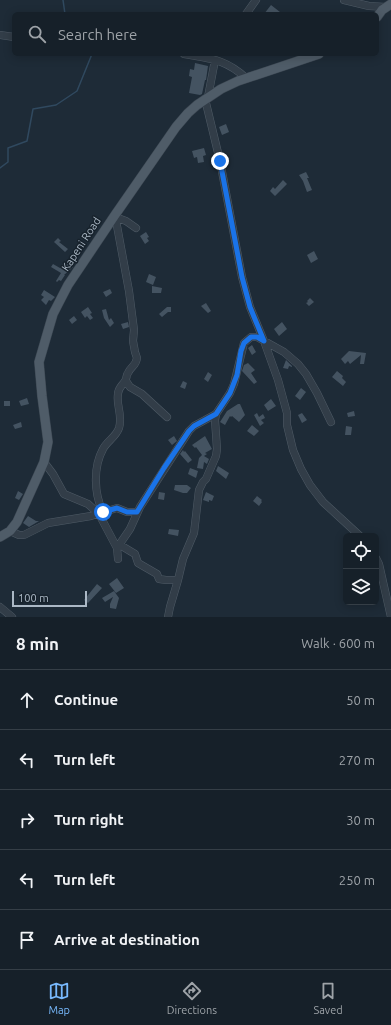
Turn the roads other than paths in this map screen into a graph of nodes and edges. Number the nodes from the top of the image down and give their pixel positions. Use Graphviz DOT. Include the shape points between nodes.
graph roads {
  1 [pos="256,0"];
  2 [pos="344,0"];
  3 [pos="388,6"];
  4 [pos="247,12"];
  5 [pos="379,15"];
  6 [pos="0,35"];
  7 [pos="12,37"];
  8 [pos="313,56"];
  9 [pos="212,57"];
  10 [pos="246,78"];
  11 [pos="206,98"];
  12 [pos="115,216"];
  13 [pos="136,228"];
  14 [pos="264,341"];
  15 [pos="126,381"];
  16 [pos="216,414"];
  17 [pos="167,417"];
  18 [pos="331,422"];
  19 [pos="44,462"];
  20 [pos="137,512"];
  21 [pos="101,513"];
  22 [pos="10,531"];
  23 [pos="357,533"];
  24 [pos="0,538"];
  25 [pos="118,546"];
  26 [pos="118,559"];
  27 [pos="379,564"];
  28 [pos="178,580"];
  29 [pos="388,593"];
  30 [pos="0,606"];
  31 [pos="12,617"];
  32 [pos="168,617"];
  33 [pos="391,617"];
  1 -- 4 [label="street"];
  2 -- 3 [label="street" via="369,6"];
  3 -- 5 [label="main road"];
  6 -- 7 [label="street"];
  8 -- 10 [label="main road, Kapeni Road"];
  9 -- 10 [label="street" via="230,65"];
  9 -- 11 [label="street"];
  10 -- 11 [label="main road, Kapeni Road"];
  11 -- 12 [label="main road, Kapeni Road" via="176,127"];
  11 -- 14 [label="street" via="242,277 250,307"];
  12 -- 13 [label="street"];
  12 -- 15 [label="street" via="130,291 133,341 138,358"];
  12 -- 19 [label="main road, Kapeni Road" via="68,285 53,314 39,362 48,442"];
  14 -- 16 [label="street" via="251,337 244,343 234,384"];
  14 -- 18 [label="street" via="284,352 298,364 317,393"];
  14 -- 23 [label="street" via="285,404 290,438 301,469 323,502"];
  15 -- 17 [label="street"];
  15 -- 21 [label="street" via="118,394 121,415 117,434 103,449 99,460 97,493"];
  16 -- 20 [label="street" via="189,431"];
  16 -- 28 [label="street" via="216,456 199,490 194,533 186,549"];
  19 -- 21 [label="street" via="64,494 88,504"];
  19 -- 22 [label="main road, Kapeni Road" via="17,522"];
  20 -- 21 [label="street" via="117,508"];
  20 -- 25 [label="street" via="130,530"];
  21 -- 22 [label="street" via="48,523 24,536"];
  21 -- 25 [label="street"];
  22 -- 24 [label="main road, Kapeni Road"];
  25 -- 26 [label="street"];
  25 -- 28 [label="street" via="134,553 138,563 157,574 159,579"];
  27 -- 29 [label="street"];
  28 -- 32 [label="street"];
  29 -- 33 [label="street"];
  30 -- 31 [label="street"];
}
